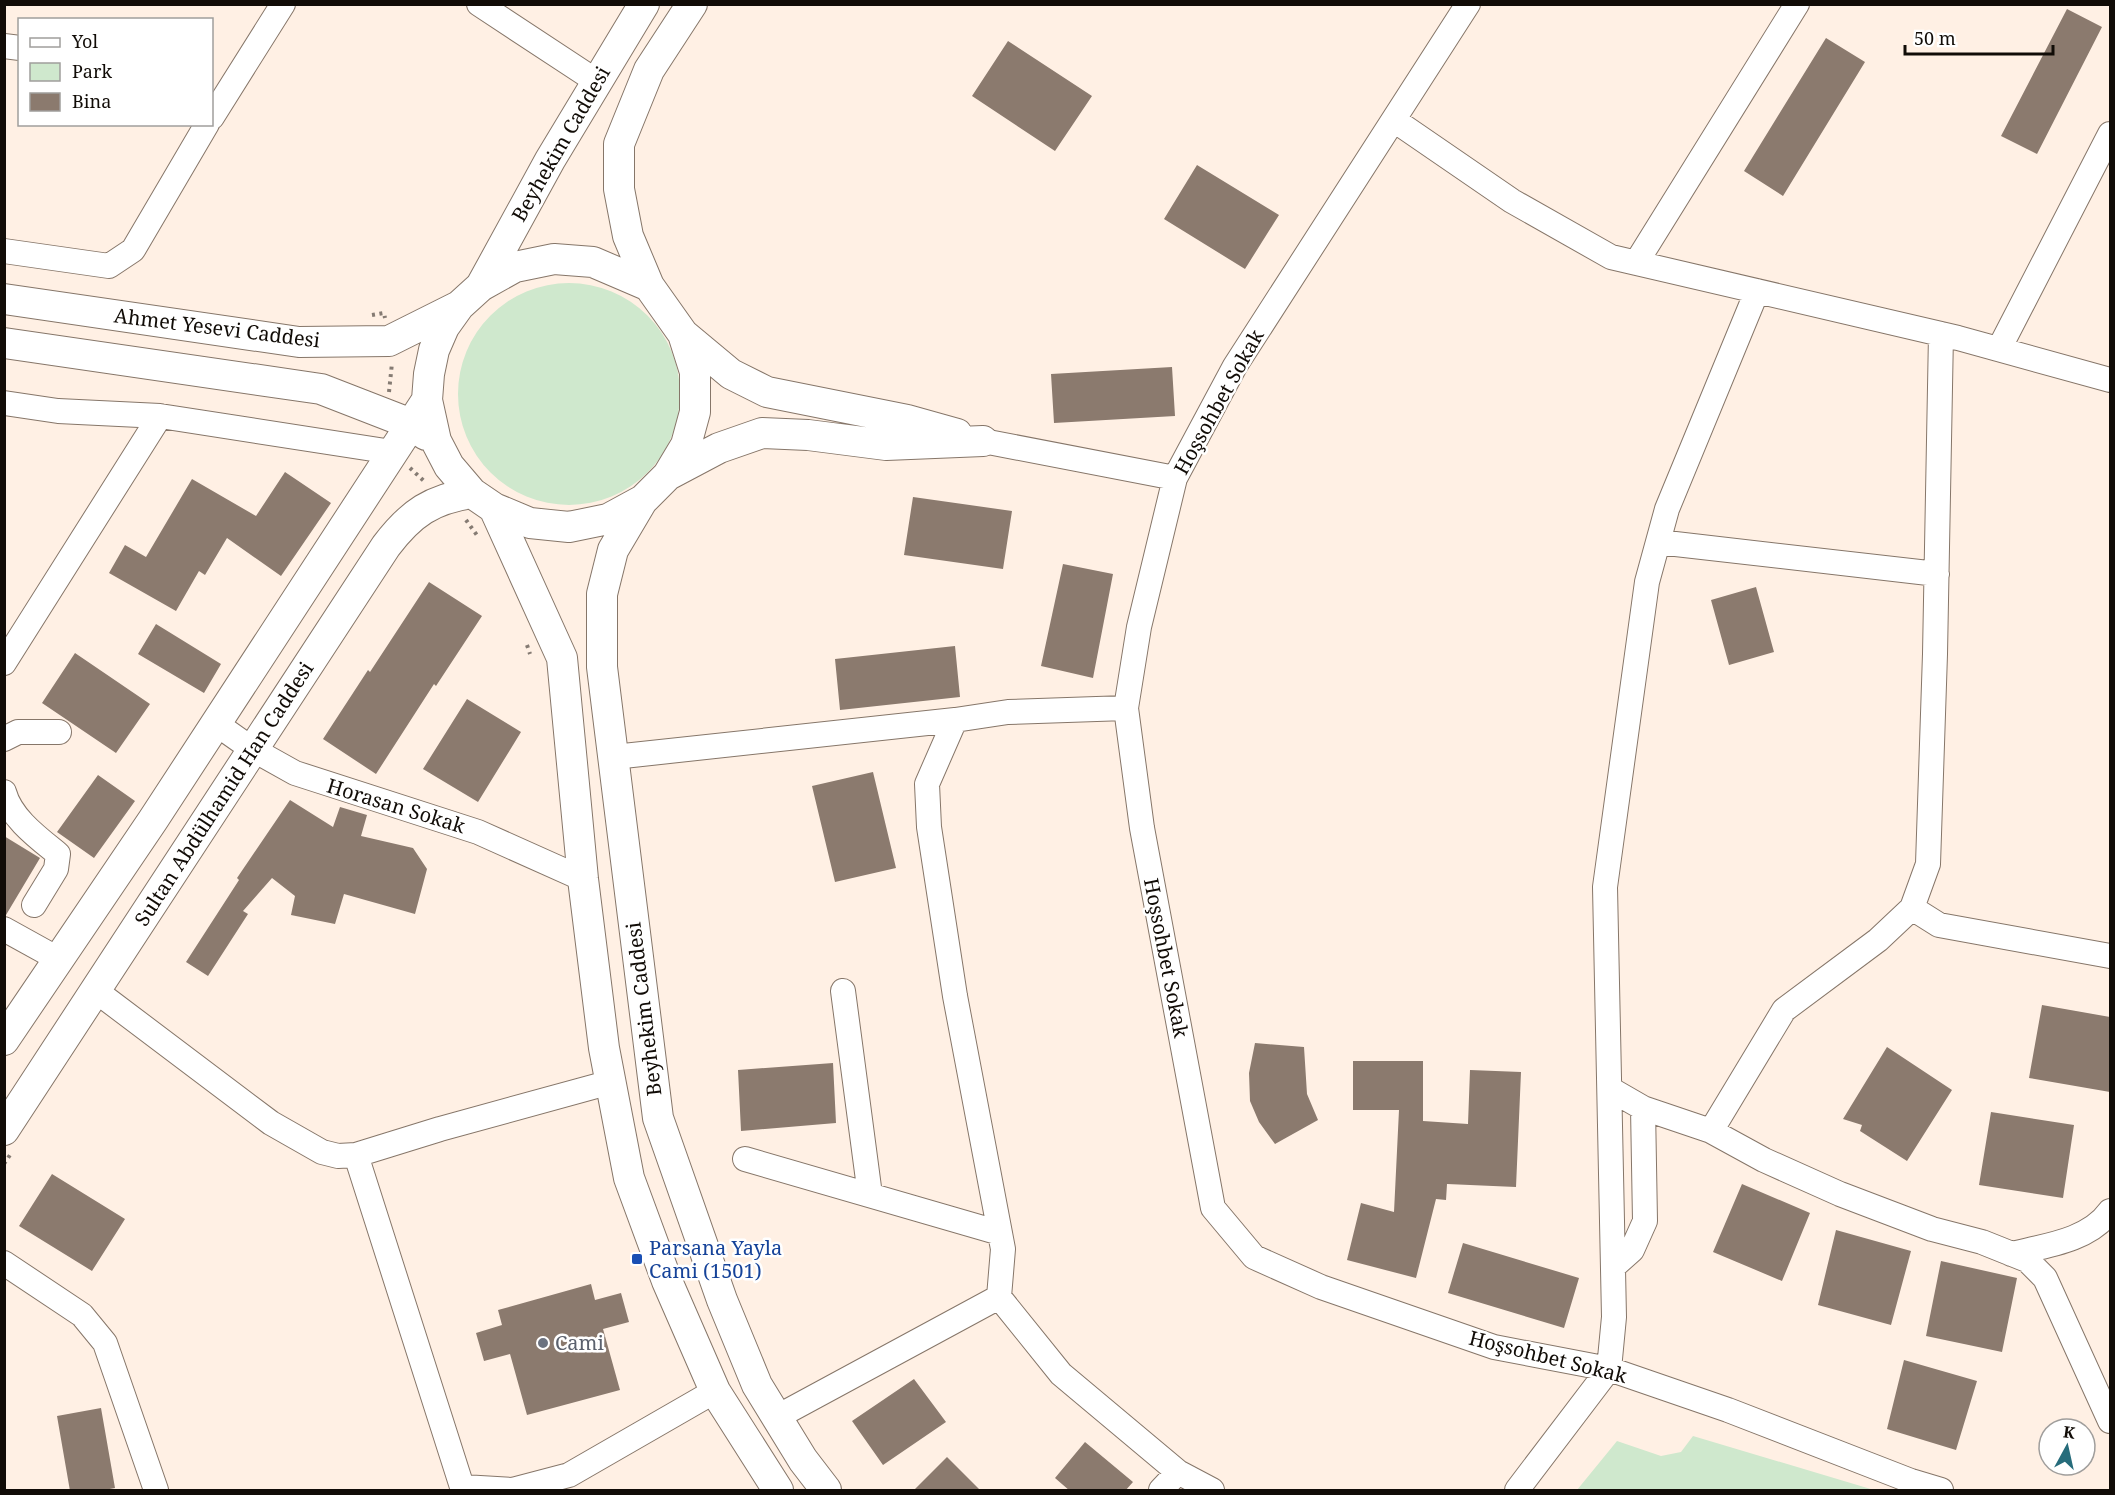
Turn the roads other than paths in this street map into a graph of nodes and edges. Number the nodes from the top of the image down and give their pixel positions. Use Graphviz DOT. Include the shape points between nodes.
graph roads {
  1 [pos="283,4"];
  2 [pos="479,4"];
  3 [pos="644,4"];
  4 [pos="692,4"];
  5 [pos="1468,4"];
  6 [pos="1797,4"];
  7 [pos="223,78"];
  8 [pos="596,81"];
  9 [pos="213,113"];
  10 [pos="1394,120"];
  11 [pos="206,126"];
  12 [pos="2110,134"];
  13 [pos="4,251"];
  14 [pos="1636,263"];
  15 [pos="481,286"];
  16 [pos="649,286"];
  17 [pos="1756,291"];
  18 [pos="4,299"];
  19 [pos="459,306"];
  20 [pos="683,334"];
  21 [pos="1941,334"];
  22 [pos="4,343"];
  23 [pos="1999,349"];
  24 [pos="2110,380"];
  25 [pos="427,399"];
  26 [pos="4,403"];
  27 [pos="160,416"];
  28 [pos="410,425"];
  29 [pos="436,441"];
  30 [pos="983,441"];
  31 [pos="392,452"];
  32 [pos="668,475"];
  33 [pos="1175,478"];
  34 [pos="483,500"];
  35 [pos="643,500"];
  36 [pos="344,527"];
  37 [pos="1658,542"];
  38 [pos="381,553"];
  39 [pos="1937,574"];
  40 [pos="4,663"];
  41 [pos="1126,708"];
  42 [pos="955,720"];
  43 [pos="216,723"];
  44 [pos="59,732"];
  45 [pos="5,741"];
  46 [pos="252,749"];
  47 [pos="614,757"];
  48 [pos="4,792"];
  49 [pos="583,879"];
  50 [pos="34,905"];
  51 [pos="1912,909"];
  52 [pos="4,929"];
  53 [pos="2110,956"];
  54 [pos="60,960"];
  55 [pos="96,991"];
  56 [pos="843,991"];
  57 [pos="4,1040"];
  58 [pos="610,1082"];
  59 [pos="1610,1089"];
  60 [pos="1643,1108"];
  61 [pos="4,1130"];
  62 [pos="1711,1131"];
  63 [pos="356,1155"];
  64 [pos="745,1158"];
  65 [pos="870,1195"];
  66 [pos="2110,1211"];
  67 [pos="1000,1233"];
  68 [pos="2011,1254"];
  69 [pos="4,1263"];
  70 [pos="1613,1267"];
  71 [pos="999,1297"];
  72 [pos="1609,1369"];
  73 [pos="715,1391"];
  74 [pos="777,1417"];
  75 [pos="2110,1421"];
  76 [pos="1178,1472"];
  77 [pos="150,1485"];
  78 [pos="463,1489"];
  79 [pos="778,1491"];
  80 [pos="826,1491"];
  81 [pos="1161,1491"];
  82 [pos="1212,1491"];
  83 [pos="1517,1491"];
  84 [pos="1941,1491"];
  1 -- 7 [label="street"];
  2 -- 8 [label="street"];
  3 -- 8 [label="main road, Beyhekim Caddesi"];
  4 -- 16 [label="main road" via="649,70 619,144 619,189 628,236"];
  5 -- 10 [label="street, Hoşsohbet Sokak"];
  6 -- 14 [label="street"];
  7 -- 9 [label="street"];
  8 -- 15 [label="main road, Beyhekim Caddesi"];
  10 -- 14 [label="street" via="1512,201 1611,257"];
  10 -- 33 [label="street, Hoşsohbet Sokak" via="1235,366"];
  11 -- 13 [label="street" via="133,250 110,266"];
  12 -- 23 [label="street"];
  14 -- 17 [label="street"];
  15 -- 16 [label="main road" via="515,267 554,259 593,262"];
  15 -- 19 [label="main road"];
  16 -- 20 [label="main road"];
  17 -- 21 [label="street"];
  17 -- 37 [label="street" via="1667,509"];
  18 -- 19 [label="main road, Ahmet Yesevi Caddesi" via="299,342 386,327"];
  19 -- 25 [label="main road" via="434,350"];
  20 -- 30 [label="main road" via="732,374 767,392 907,420"];
  20 -- 32 [label="main road" via="695,372 695,412 686,446"];
  21 -- 23 [label="street"];
  21 -- 39 [label="street"];
  22 -- 28 [label="main road" via="321,389"];
  23 -- 24 [label="street"];
  25 -- 28 [label="main road"];
  25 -- 29 [label="main road"];
  26 -- 27 [label="street" via="58,411"];
  27 -- 31 [label="street"];
  27 -- 40 [label="street"];
  28 -- 29 [label="main road"];
  28 -- 31 [label="main road"];
  29 -- 34 [label="main road" via="449,466"];
  30 -- 32 [label="main road" via="886,445 762,433 719,448"];
  30 -- 33 [label="street"];
  31 -- 36 [label="main road"];
  32 -- 35 [label="main road"];
  33 -- 41 [label="street, Hoşsohbet Sokak" via="1138,627"];
  34 -- 35 [label="main road" via="530,523 569,526 608,519"];
  34 -- 38 [label="main road, Sultan Abdülhamid Han Caddesi" via="449,498 421,509"];
  34 -- 49 [label="main road, Beyhekim Caddesi" via="562,658"];
  35 -- 47 [label="main road, Beyhekim Caddesi" via="613,550 602,594 602,667"];
  36 -- 38 [label="main road" via="366,525 376,532"];
  36 -- 43 [label="main road"];
  37 -- 39 [label="street"];
  37 -- 59 [label="street" via="1647,582 1605,887"];
  38 -- 46 [label="main road, Sultan Abdülhamid Han Caddesi"];
  39 -- 51 [label="street" via="1928,864"];
  41 -- 42 [label="street" via="1008,712"];
  41 -- 72 [label="street, Hoşsohbet Sokak" via="1142,828 1213,1208 1254,1257 1321,1287 1494,1347"];
  42 -- 47 [label="street"];
  42 -- 67 [label="street" via="927,784 930,827 955,996"];
  43 -- 46 [label="street, Horasan Sokak"];
  43 -- 54 [label="main road"];
  44 -- 45 [label="street" via="18,732"];
  46 -- 49 [label="street, Horasan Sokak" via="295,773 478,832"];
  46 -- 55 [label="main road, Sultan Abdülhamid Han Caddesi"];
  47 -- 74 [label="main road, Beyhekim Caddesi" via="658,1118 722,1300 758,1385"];
  48 -- 50 [label="street" via="8,805 57,854 56,869"];
  49 -- 58 [label="main road, Beyhekim Caddesi"];
  51 -- 53 [label="street" via="1939,925"];
  51 -- 62 [label="street" via="1878,940 1784,1010"];
  52 -- 54 [label="street"];
  54 -- 57 [label="main road"];
  55 -- 61 [label="main road, Sultan Abdülhamid Han Caddesi"];
  55 -- 63 [label="street" via="271,1123 322,1152"];
  56 -- 65 [label="street"];
  58 -- 63 [label="street"];
  58 -- 73 [label="main road, Beyhekim Caddesi" via="629,1178 667,1281"];
  59 -- 60 [label="street"];
  59 -- 70 [label="street"];
  60 -- 62 [label="street"];
  60 -- 70 [label="street" via="1646,1221 1632,1250"];
  62 -- 68 [label="street" via="1840,1194"];
  63 -- 78 [label="street"];
  64 -- 65 [label="street"];
  65 -- 67 [label="street"];
  66 -- 68 [label="street" via="2103,1221 2066,1241"];
  67 -- 71 [label="street" via="1003,1249"];
  68 -- 75 [label="street" via="2027,1260 2045,1278"];
  69 -- 77 [label="street" via="82,1315 105,1343"];
  70 -- 72 [label="street"];
  71 -- 74 [label="street"];
  71 -- 76 [label="street" via="1061,1374"];
  72 -- 83 [label="street"];
  72 -- 84 [label="street, Hoşsohbet Sokak"];
  73 -- 78 [label="street" via="569,1475 512,1490"];
  73 -- 79 [label="main road, Beyhekim Caddesi"];
  74 -- 80 [label="main road, Beyhekim Caddesi"];
  76 -- 81 [label="street"];
  76 -- 82 [label="street"];
}
